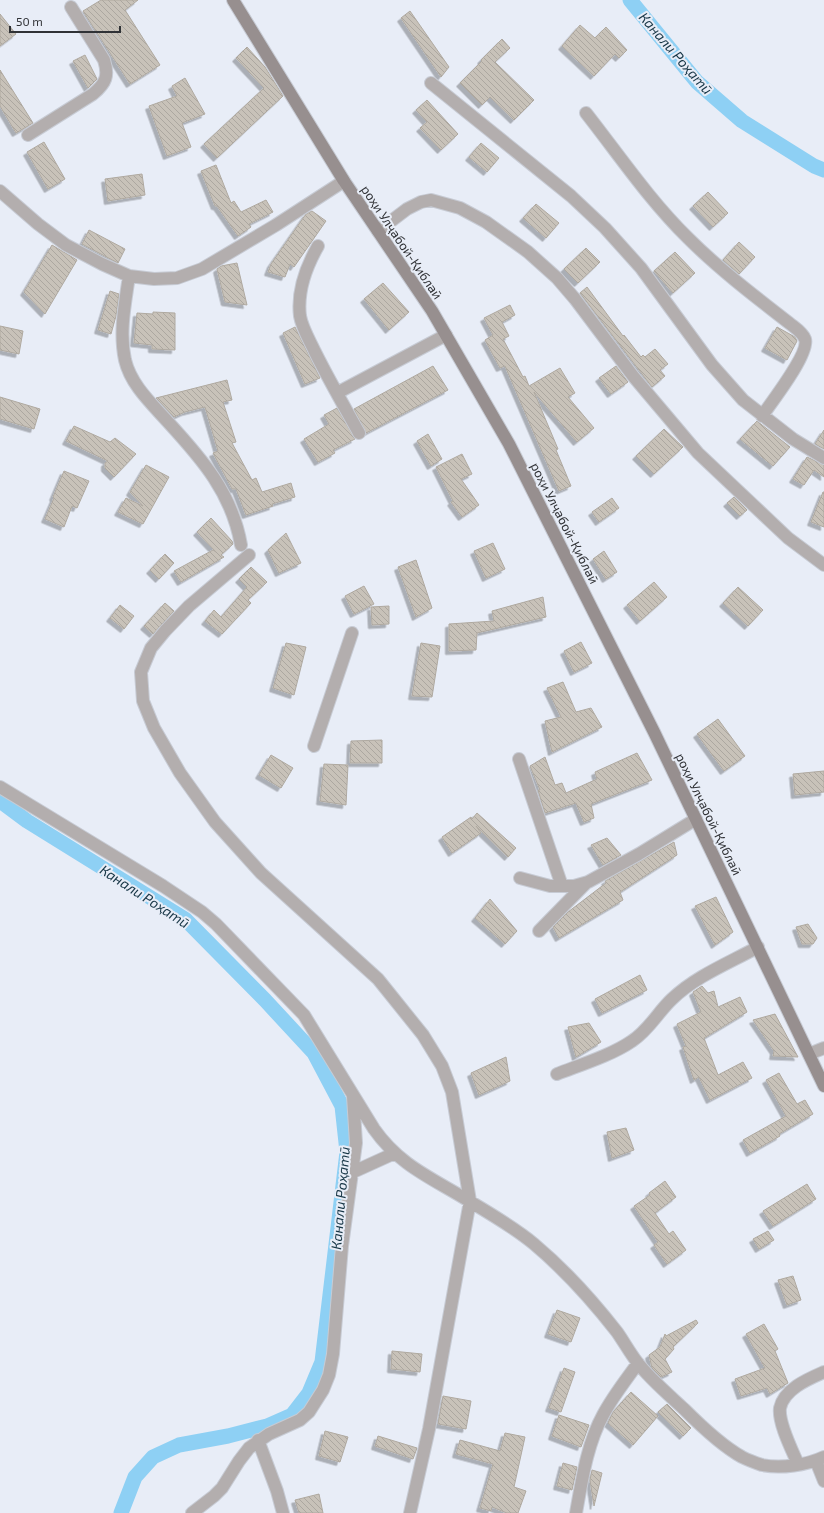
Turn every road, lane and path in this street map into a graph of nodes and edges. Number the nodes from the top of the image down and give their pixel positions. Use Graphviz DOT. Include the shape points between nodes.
graph roads {
  1 [pos="233,0"];
  2 [pos="71,7"];
  3 [pos="431,83"];
  4 [pos="586,114"];
  5 [pos="28,135"];
  6 [pos="344,181"];
  7 [pos="0,191"];
  8 [pos="378,231"];
  9 [pos="318,246"];
  10 [pos="129,276"];
  11 [pos="446,335"];
  12 [pos="337,393"];
  13 [pos="762,416"];
  14 [pos="359,433"];
  15 [pos="824,458"];
  16 [pos="241,545"];
  17 [pos="249,555"];
  18 [pos="824,565"];
  19 [pos="352,633"];
  20 [pos="314,746"];
  21 [pos="519,759"];
  22 [pos="0,787"];
  23 [pos="696,819"];
  24 [pos="520,878"];
  25 [pos="588,882"];
  26 [pos="562,886"];
  27 [pos="539,931"];
  28 [pos="758,947"];
  29 [pos="824,1048"];
  30 [pos="809,1054"];
  31 [pos="557,1074"];
  32 [pos="824,1086"];
  33 [pos="353,1094"];
  34 [pos="394,1153"];
  35 [pos="351,1173"];
  36 [pos="470,1201"];
  37 [pos="638,1363"];
  38 [pos="824,1372"];
  39 [pos="258,1440"];
  40 [pos="820,1459"];
  41 [pos="798,1464"];
  42 [pos="824,1481"];
  43 [pos="192,1513"];
  44 [pos="282,1513"];
  45 [pos="410,1513"];
  46 [pos="576,1513"];
  1 -- 6 [label="street, роҳи Улҷабой-Қиблаӣ"];
  2 -- 5 [label="street" via="104,60 107,76 93,94"];
  3 -- 13 [label="street" via="564,191 605,228 642,268 727,383"];
  4 -- 13 [label="street" via="651,197 687,238 793,326 806,340 798,363"];
  6 -- 8 [label="street, роҳи Улҷабой-Қиблаӣ"];
  6 -- 10 [label="street" via="202,269 176,278"];
  7 -- 10 [label="street" via="66,245"];
  8 -- 11 [label="street, роҳи Улҷабой-Қиблаӣ"];
  8 -- 18 [label="street" via="407,209 431,200 460,208 486,222 528,252 557,278 575,299 633,376 698,453 788,538"];
  9 -- 12 [label="street" via="308,264 302,283 300,316"];
  10 -- 16 [label="street" via="123,313 122,341 126,362 138,389 213,476 229,503 238,526"];
  11 -- 12 [label="street"];
  11 -- 23 [label="street, роҳи Улҷабой-Қиблаӣ" via="509,444"];
  12 -- 14 [label="street"];
  13 -- 15 [label="street"];
  17 -- 36 [label="street" via="189,606 151,648 141,672 143,701 154,728 180,773 215,822 261,874 378,979 423,1035 442,1066 452,1092"];
  19 -- 20 [label="street"];
  21 -- 26 [label="street"];
  22 -- 33 [label="street" via="162,886 216,924 304,1015"];
  23 -- 25 [label="street"];
  23 -- 28 [label="street, роҳи Улҷабой-Қиблаӣ"];
  24 -- 26 [label="street" via="550,886"];
  25 -- 26 [label="street"];
  25 -- 27 [label="street"];
  28 -- 30 [label="street, роҳи Улҷабой-Қиблаӣ"];
  28 -- 31 [label="street" via="689,986 672,999 632,1041"];
  29 -- 30 [label="street"];
  30 -- 32 [label="street, роҳи Улҷабой-Қиблаӣ"];
  33 -- 34 [label="street" via="378,1134"];
  33 -- 35 [label="street" via="356,1143"];
  34 -- 35 [label="street"];
  34 -- 36 [label="street" via="418,1172"];
  35 -- 39 [label="street" via="333,1354 327,1380 309,1412 300,1420"];
  36 -- 37 [label="street" via="534,1244 571,1278 603,1315"];
  36 -- 45 [label="street" via="429,1429"];
  37 -- 41 [label="street" via="695,1420 726,1446 762,1465"];
  37 -- 46 [label="street" via="602,1415 582,1478"];
  38 -- 41 [label="street" via="800,1384 789,1393 780,1409 785,1432"];
  39 -- 43 [label="street" via="238,1461 222,1488"];
  39 -- 44 [label="street" via="277,1491"];
  40 -- 41 [label="street"];
  40 -- 42 [label="street"];
}
